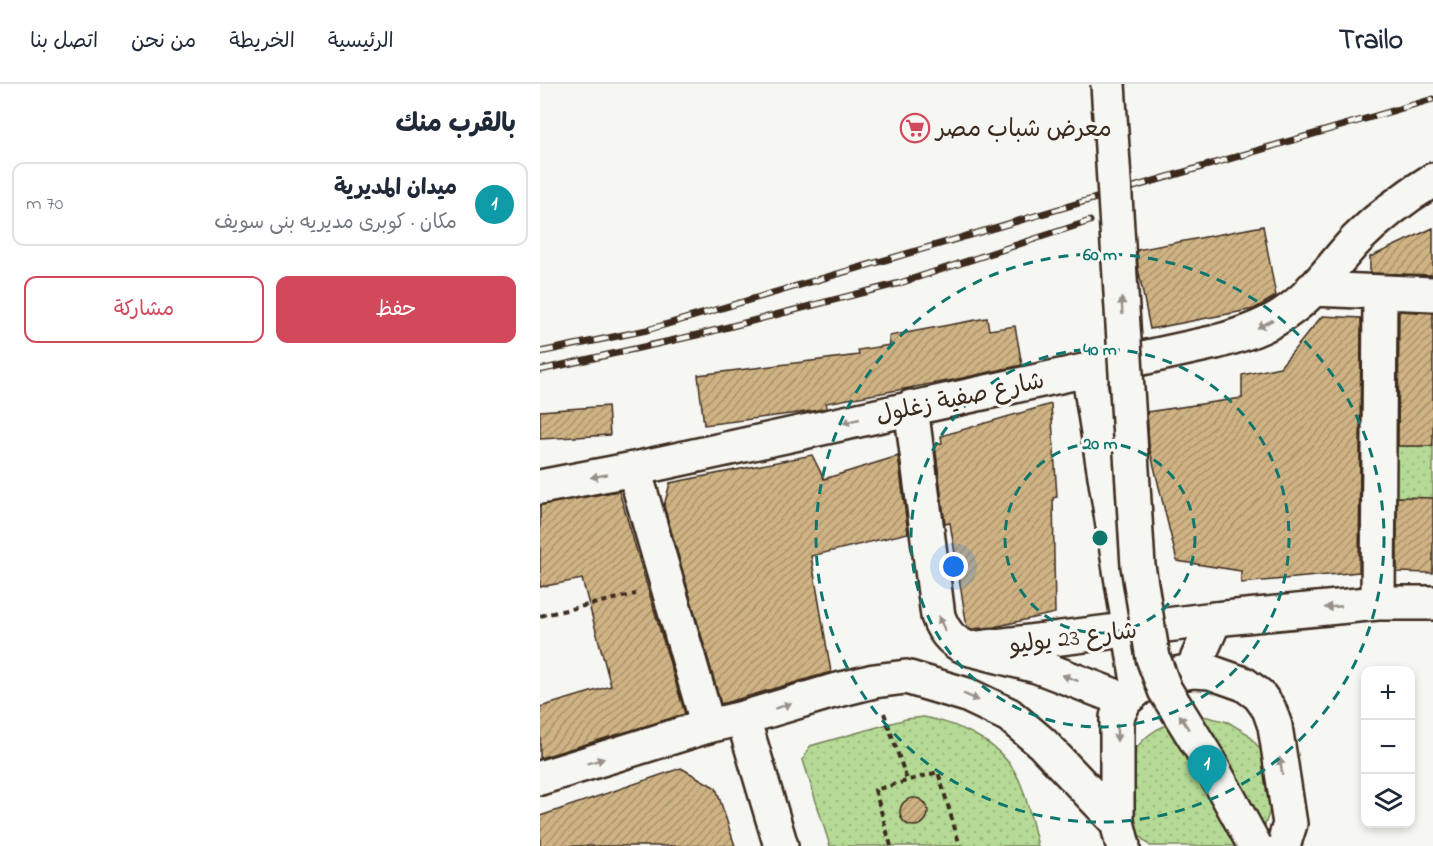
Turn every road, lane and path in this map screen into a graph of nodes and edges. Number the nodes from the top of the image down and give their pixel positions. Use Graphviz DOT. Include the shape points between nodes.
graph roads {
  1 [pos="1108,84"];
  2 [pos="1433,180"];
  3 [pos="1312,289"];
  4 [pos="1380,292"];
  5 [pos="1433,294"];
  6 [pos="1102,367"];
  7 [pos="911,407"];
  8 [pos="634,469"];
  9 [pos="540,487"];
  10 [pos="668,586"];
  11 [pos="1378,603"];
  12 [pos="1433,603"];
  13 [pos="540,616"];
  14 [pos="1215,619"];
  15 [pos="1144,628"];
  16 [pos="971,649"];
  17 [pos="874,681"];
  18 [pos="1155,684"];
  19 [pos="743,718"];
  20 [pos="708,726"];
  21 [pos="540,778"];
  22 [pos="907,780"];
  23 [pos="1121,840"];
  24 [pos="1295,842"];
  25 [pos="782,846"];
  26 [pos="891,846"];
  27 [pos="960,846"];
  28 [pos="1255,846"];
  28 -- 1 [label="street, one-way, bridge" via="1208,759 1169,698 1153,658 1137,566"];
  2 -- 3 [label="street, شارع صفية زغلول" via="1381,217"];
  3 -- 4 [label="street"];
  3 -- 6 [label="street, شارع صفية زغلول, one-way" via="1291,309 1242,335"];
  4 -- 5 [label="street"];
  4 -- 11 [label="street"];
  6 -- 7 [label="street, شارع صفية زغلول"];
  6 -- 15 [label="street"];
  7 -- 8 [label="street, شارع صفية زغلول, one-way"];
  16 -- 7 [label="street, one-way" via="951,639 938,616"];
  8 -- 9 [label="street, شارع صفية زغلول, one-way"];
  8 -- 10 [label="street"];
  10 -- 13 [label="path"];
  10 -- 20 [label="street"];
  11 -- 12 [label="street, شارع 23 يوليو"];
  11 -- 14 [label="street, شارع 23 يوليو, one-way"];
  14 -- 15 [label="street, شارع 23 يوليو"];
  14 -- 18 [label="street"];
  15 -- 16 [label="street, شارع 23 يوليو"];
  15 -- 18 [label="street"];
  18 -- 16 [label="street, one-way" via="1037,666"];
  19 -- 17 [label="street, one-way"];
  17 -- 22 [label="path"];
  17 -- 23 [label="street, one-way" via="916,679 967,694 1009,715 1042,743"];
  18 -- 23 [label="street, one-way" via="1117,717"];
  24 -- 18 [label="street, one-way" via="1275,726 1258,694 1244,684 1210,672"];
  19 -- 20 [label="street"];
  19 -- 25 [label="street"];
  21 -- 20 [label="street, one-way"];
  22 -- 26 [label="path" via="875,790"];
  22 -- 27 [label="path" via="938,772"];
}
